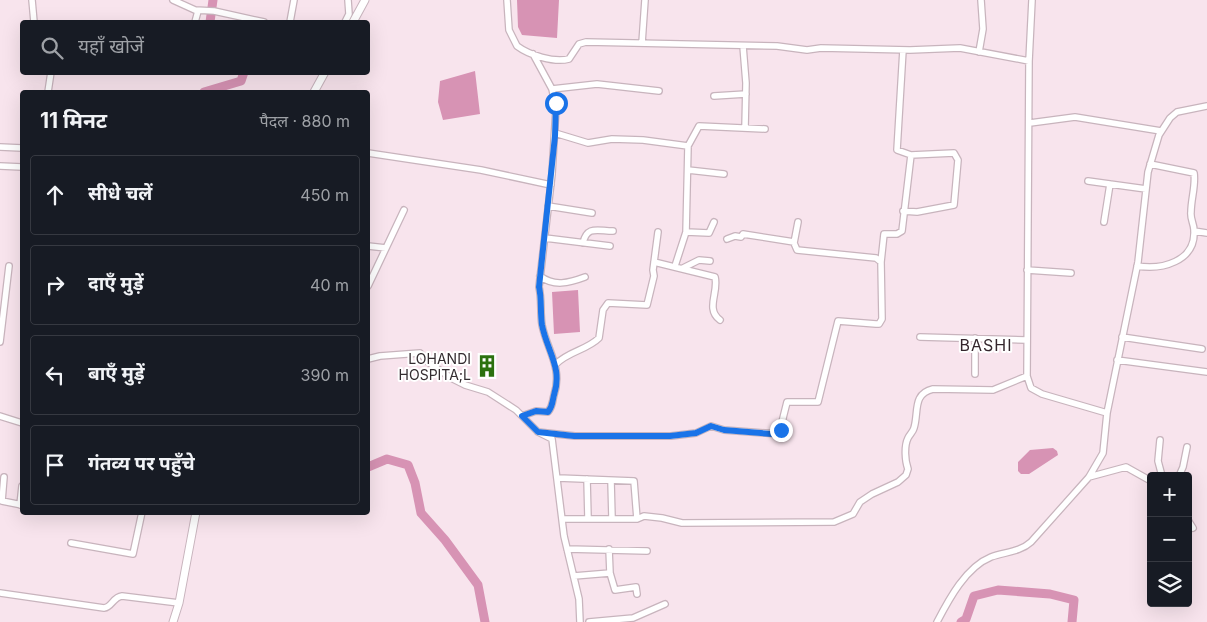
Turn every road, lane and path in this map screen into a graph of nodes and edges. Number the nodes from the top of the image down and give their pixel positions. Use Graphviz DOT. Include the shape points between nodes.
graph roads {
  1 [pos="32,0"];
  2 [pos="172,0"];
  3 [pos="294,0"];
  4 [pos="348,0"];
  5 [pos="365,0"];
  6 [pos="507,0"];
  7 [pos="645,0"];
  8 [pos="981,0"];
  9 [pos="1032,0"];
  10 [pos="198,11"];
  11 [pos="34,20"];
  12 [pos="196,20"];
  13 [pos="254,20"];
  14 [pos="290,20"];
  15 [pos="347,20"];
  16 [pos="354,20"];
  17 [pos="642,43"];
  18 [pos="743,46"];
  19 [pos="903,50"];
  20 [pos="979,52"];
  21 [pos="533,54"];
  22 [pos="1029,62"];
  23 [pos="51,75"];
  24 [pos="323,75"];
  25 [pos="552,89"];
  26 [pos="48,90"];
  27 [pos="315,90"];
  28 [pos="659,91"];
  29 [pos="746,94"];
  30 [pos="714,96"];
  31 [pos="1207,106"];
  32 [pos="1030,123"];
  33 [pos="745,128"];
  34 [pos="765,129"];
  35 [pos="1161,131"];
  36 [pos="555,133"];
  37 [pos="688,146"];
  38 [pos="0,147"];
  39 [pos="20,148"];
  40 [pos="370,153"];
  41 [pos="911,155"];
  42 [pos="1150,164"];
  43 [pos="0,166"];
  44 [pos="20,167"];
  45 [pos="688,170"];
  46 [pos="724,174"];
  47 [pos="1088,180"];
  48 [pos="1110,184"];
  49 [pos="550,185"];
  50 [pos="1146,189"];
  51 [pos="548,206"];
  52 [pos="404,210"];
  53 [pos="903,211"];
  54 [pos="592,212"];
  55 [pos="714,222"];
  56 [pos="798,222"];
  57 [pos="1104,222"];
  58 [pos="613,231"];
  59 [pos="1194,231"];
  60 [pos="658,232"];
  61 [pos="686,233"];
  62 [pos="1207,233"];
  63 [pos="545,238"];
  64 [pos="727,239"];
  65 [pos="583,242"];
  66 [pos="794,242"];
  67 [pos="370,246"];
  68 [pos="610,246"];
  69 [pos="386,248"];
  70 [pos="710,261"];
  71 [pos="654,262"];
  72 [pos="881,262"];
  73 [pos="9,266"];
  74 [pos="675,266"];
  75 [pos="1137,266"];
  76 [pos="683,268"];
  77 [pos="1027,270"];
  78 [pos="1071,272"];
  79 [pos="540,276"];
  80 [pos="585,277"];
  81 [pos="370,282"];
  82 [pos="3,295"];
  83 [pos="2,310"];
  84 [pos="720,320"];
  85 [pos="2,324"];
  86 [pos="920,336"];
  87 [pos="1122,337"];
  88 [pos="975,338"];
  89 [pos="0,339"];
  90 [pos="1026,340"];
  91 [pos="1202,349"];
  92 [pos="370,358"];
  93 [pos="1117,360"];
  94 [pos="556,364"];
  95 [pos="1207,372"];
  96 [pos="975,374"];
  97 [pos="1027,376"];
  98 [pos="1107,413"];
  99 [pos="0,416"];
  100 [pos="522,416"];
  101 [pos="20,422"];
  102 [pos="538,432"];
  103 [pos="1160,440"];
  104 [pos="1187,447"];
  105 [pos="1161,472"];
  106 [pos="1181,472"];
  107 [pos="4,477"];
  108 [pos="1089,477"];
  109 [pos="558,478"];
  110 [pos="587,479"];
  111 [pos="1147,479"];
  112 [pos="611,481"];
  113 [pos="20,505"];
  114 [pos="141,515"];
  115 [pos="195,515"];
  116 [pos="588,518"];
  117 [pos="612,518"];
  118 [pos="562,519"];
  119 [pos="637,519"];
  120 [pos="71,543"];
  121 [pos="567,549"];
  122 [pos="609,549"];
  123 [pos="647,551"];
  124 [pos="610,573"];
  125 [pos="574,576"];
  126 [pos="0,593"];
  127 [pos="637,594"];
  128 [pos="179,603"];
  129 [pos="665,604"];
  130 [pos="173,622"];
  131 [pos="580,622"];
  132 [pos="589,622"];
  133 [pos="937,622"];
  1 -- 11 [label="street"];
  2 -- 10 [label="street"];
  3 -- 14 [label="street"];
  4 -- 15 [label="street"];
  5 -- 16 [label="street"];
  6 -- 21 [label="street" via="506,18 512,39 516,46"];
  7 -- 17 [label="street"];
  8 -- 20 [label="street" via="983,29"];
  9 -- 22 [label="street"];
  10 -- 12 [label="street"];
  10 -- 13 [label="street"];
  17 -- 18 [label="street"];
  17 -- 21 [label="street" via="582,42 566,60"];
  18 -- 19 [label="street"];
  18 -- 29 [label="street"];
  19 -- 20 [label="street" via="950,48"];
  19 -- 41 [label="street" via="896,147 898,152"];
  20 -- 22 [label="street"];
  21 -- 25 [label="street"];
  22 -- 32 [label="street"];
  23 -- 26 [label="street"];
  24 -- 27 [label="street"];
  25 -- 28 [label="street" via="597,84"];
  25 -- 36 [label="street" via="556,108"];
  29 -- 30 [label="street"];
  29 -- 33 [label="street"];
  31 -- 35 [label="street" via="1177,112"];
  32 -- 35 [label="street" via="1070,117"];
  32 -- 77 [label="street"];
  33 -- 34 [label="street"];
  33 -- 37 [label="street" via="699,126"];
  35 -- 42 [label="street"];
  36 -- 37 [label="street" via="592,143 608,139 643,140"];
  36 -- 49 [label="street"];
  37 -- 45 [label="street"];
  38 -- 39 [label="street"];
  40 -- 49 [label="street" via="481,170"];
  41 -- 53 [label="street"];
  41 -- 53 [label="street" via="956,155 956,200 950,207"];
  42 -- 50 [label="street"];
  42 -- 59 [label="street" via="1194,173 1190,219"];
  43 -- 44 [label="street"];
  45 -- 46 [label="street"];
  45 -- 61 [label="street"];
  47 -- 48 [label="street"];
  48 -- 50 [label="street"];
  48 -- 57 [label="street"];
  49 -- 51 [label="street"];
  50 -- 75 [label="street"];
  51 -- 54 [label="street"];
  51 -- 63 [label="street"];
  52 -- 69 [label="street"];
  53 -- 72 [label="street" via="901,232 884,234"];
  55 -- 61 [label="street" via="709,233"];
  56 -- 66 [label="street"];
  58 -- 65 [label="street" via="589,231 585,233"];
  59 -- 62 [label="street"];
  59 -- 75 [label="street" via="1186,254 1179,260 1156,268"];
  60 -- 71 [label="street"];
  61 -- 74 [label="street"];
  63 -- 65 [label="street"];
  63 -- 79 [label="street"];
  64 -- 66 [label="street" via="743,234"];
  65 -- 68 [label="street"];
  66 -- 72 [label="street" via="797,250 876,258"];
  67 -- 69 [label="street"];
  69 -- 81 [label="street"];
  70 -- 76 [label="street" via="699,260"];
  71 -- 74 [label="street"];
  71 -- 94 [label="street" via="647,306 608,303 603,310 599,338 564,356"];
  72 -- 102 [label="street" via="881,322 838,322 818,402 786,404 779,434 711,426 696,433 670,436 574,436"];
  73 -- 82 [label="street"];
  74 -- 76 [label="street"];
  75 -- 87 [label="street"];
  76 -- 84 [label="street" via="715,277 712,309"];
  77 -- 78 [label="street"];
  77 -- 90 [label="street"];
  79 -- 80 [label="street" via="557,284"];
  79 -- 94 [label="street" via="542,324"];
  82 -- 83 [label="street"];
  83 -- 85 [label="street"];
  85 -- 89 [label="street"];
  86 -- 88 [label="street"];
  87 -- 91 [label="street"];
  87 -- 93 [label="street"];
  88 -- 90 [label="street"];
  88 -- 96 [label="street"];
  90 -- 97 [label="street"];
  92 -- 100 [label="street" via="420,353 451,378 488,392"];
  93 -- 95 [label="street"];
  93 -- 98 [label="street"];
  94 -- 100 [label="street" via="558,386 553,406 548,412 536,411"];
  97 -- 98 [label="street" via="1032,388 1042,394"];
  97 -- 119 [label="street" via="993,390 933,389 924,392 916,404 914,428 906,444 906,475 860,502 853,514 843,519 799,523 682,523 657,517"];
  98 -- 108 [label="street" via="1103,453"];
  99 -- 101 [label="street"];
  100 -- 102 [label="street"];
  102 -- 109 [label="street" via="554,442"];
  103 -- 105 [label="street" via="1158,461"];
  104 -- 106 [label="street"];
  107 -- 113 [label="street" via="2,501"];
  108 -- 111 [label="street" via="1126,468"];
  108 -- 133 [label="street" via="1027,546 991,557 977,566 958,588"];
  109 -- 110 [label="street"];
  109 -- 118 [label="street"];
  110 -- 112 [label="street"];
  110 -- 116 [label="street"];
  112 -- 117 [label="street"];
  112 -- 119 [label="street" via="634,482"];
  114 -- 120 [label="street" via="133,554"];
  115 -- 128 [label="street"];
  116 -- 117 [label="street"];
  116 -- 118 [label="street"];
  117 -- 119 [label="street"];
  118 -- 121 [label="street"];
  121 -- 122 [label="street"];
  121 -- 125 [label="street"];
  122 -- 123 [label="street"];
  122 -- 124 [label="street"];
  124 -- 125 [label="street"];
  124 -- 127 [label="street" via="615,590 636,587"];
  125 -- 131 [label="street"];
  126 -- 128 [label="street" via="104,608 122,596"];
  128 -- 130 [label="street"];
  129 -- 132 [label="street" via="633,618"];
}
